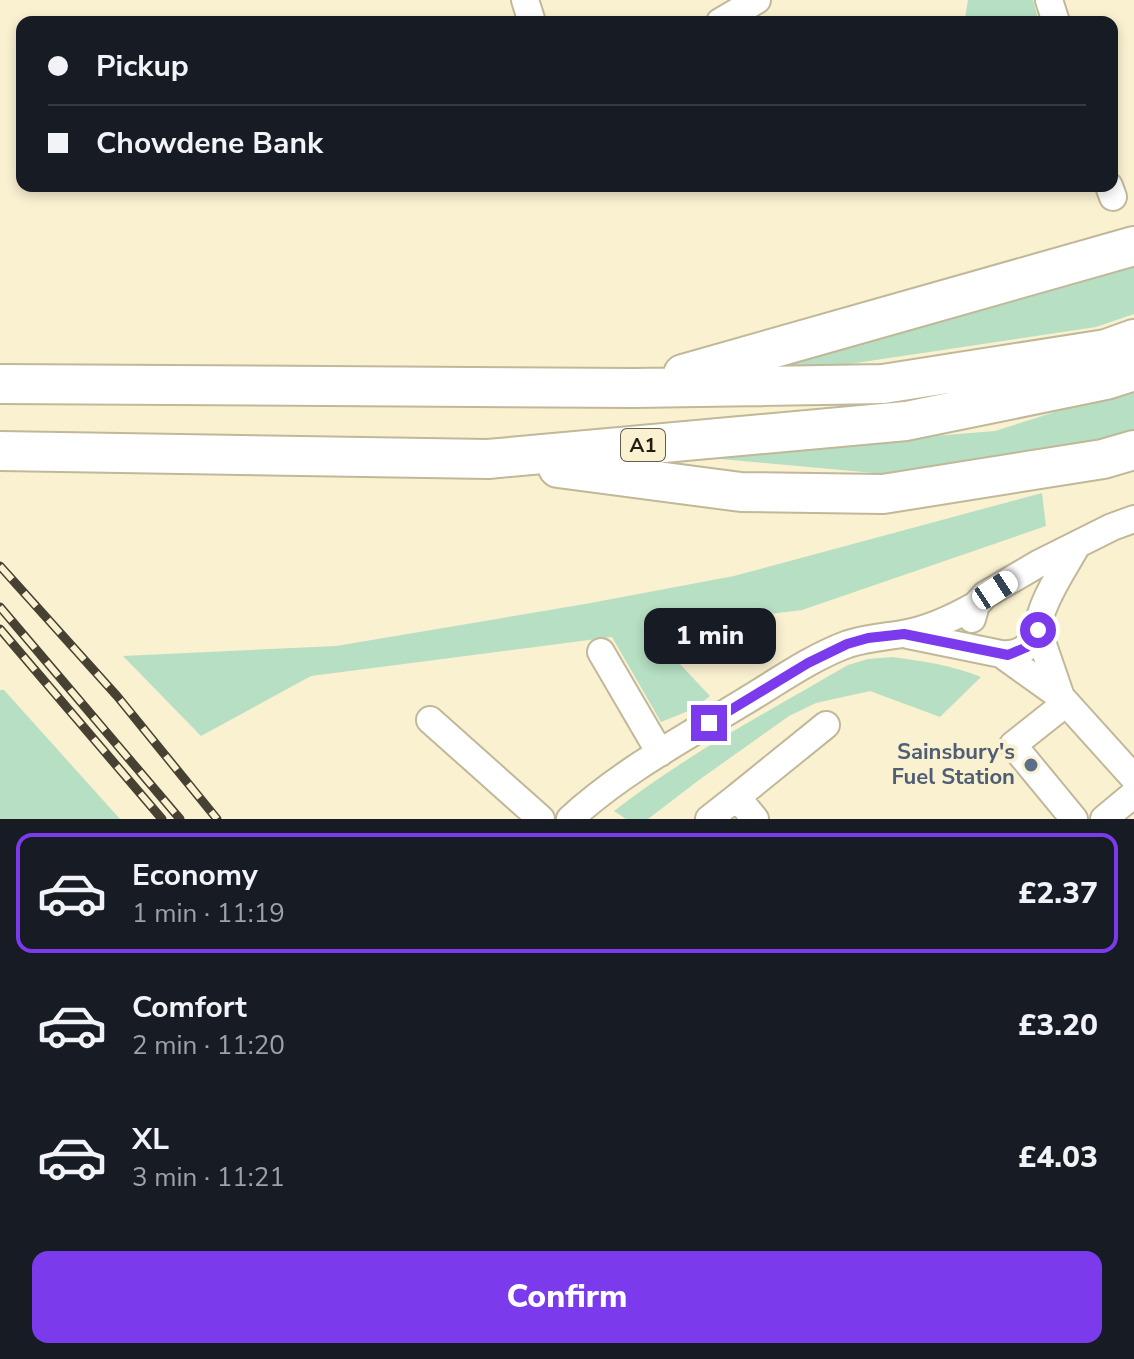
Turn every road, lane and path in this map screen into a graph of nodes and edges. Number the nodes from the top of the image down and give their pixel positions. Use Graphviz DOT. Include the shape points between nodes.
graph roads {
  1 [pos="757,0"];
  2 [pos="730,16"];
  3 [pos="1134,246"];
  4 [pos="1134,339"];
  5 [pos="1134,371"];
  6 [pos="0,384"];
  7 [pos="634,388"];
  8 [pos="1134,450"];
  9 [pos="0,451"];
  10 [pos="488,459"];
  11 [pos="1134,519"];
  12 [pos="1077,545"];
  13 [pos="985,598"];
  14 [pos="1039,623"];
  15 [pos="904,634"];
  16 [pos="601,652"];
  17 [pos="993,652"];
  18 [pos="1063,700"];
  19 [pos="430,720"];
  20 [pos="826,725"];
  21 [pos="660,753"];
  22 [pos="1134,778"];
  23 [pos="1134,794"];
  24 [pos="737,797"];
  25 [pos="541,819"];
  26 [pos="570,819"];
  27 [pos="709,819"];
  28 [pos="755,819"];
  29 [pos="1074,819"];
  30 [pos="1104,819"];
  1 -- 2 [label="street"];
  3 -- 7 [label="highway"];
  4 -- 7 [label="highway" via="1106,349 883,384"];
  5 -- 10 [label="highway, A1" via="906,421"];
  6 -- 7 [label="highway"];
  8 -- 10 [label="highway" via="883,494 741,492"];
  9 -- 10 [label="highway, A1"];
  11 -- 12 [label="street"];
  12 -- 13 [label="street"];
  12 -- 14 [label="street"];
  13 -- 14 [label="street" via="1006,588 1021,592 1032,602"];
  13 -- 15 [label="street" via="942,622"];
  13 -- 17 [label="street" via="972,618 973,632"];
  14 -- 17 [label="street" via="1027,647 1014,653"];
  14 -- 18 [label="street"];
  15 -- 17 [label="street"];
  15 -- 21 [label="street" via="868,638 828,653"];
  16 -- 21 [label="street"];
  17 -- 18 [label="street"];
  18 -- 22 [label="street"];
  18 -- 29 [label="street" via="1013,745"];
  19 -- 25 [label="street"];
  20 -- 24 [label="street"];
  21 -- 26 [label="street"];
  23 -- 30 [label="street"];
  24 -- 27 [label="street"];
  24 -- 28 [label="street"];
}
